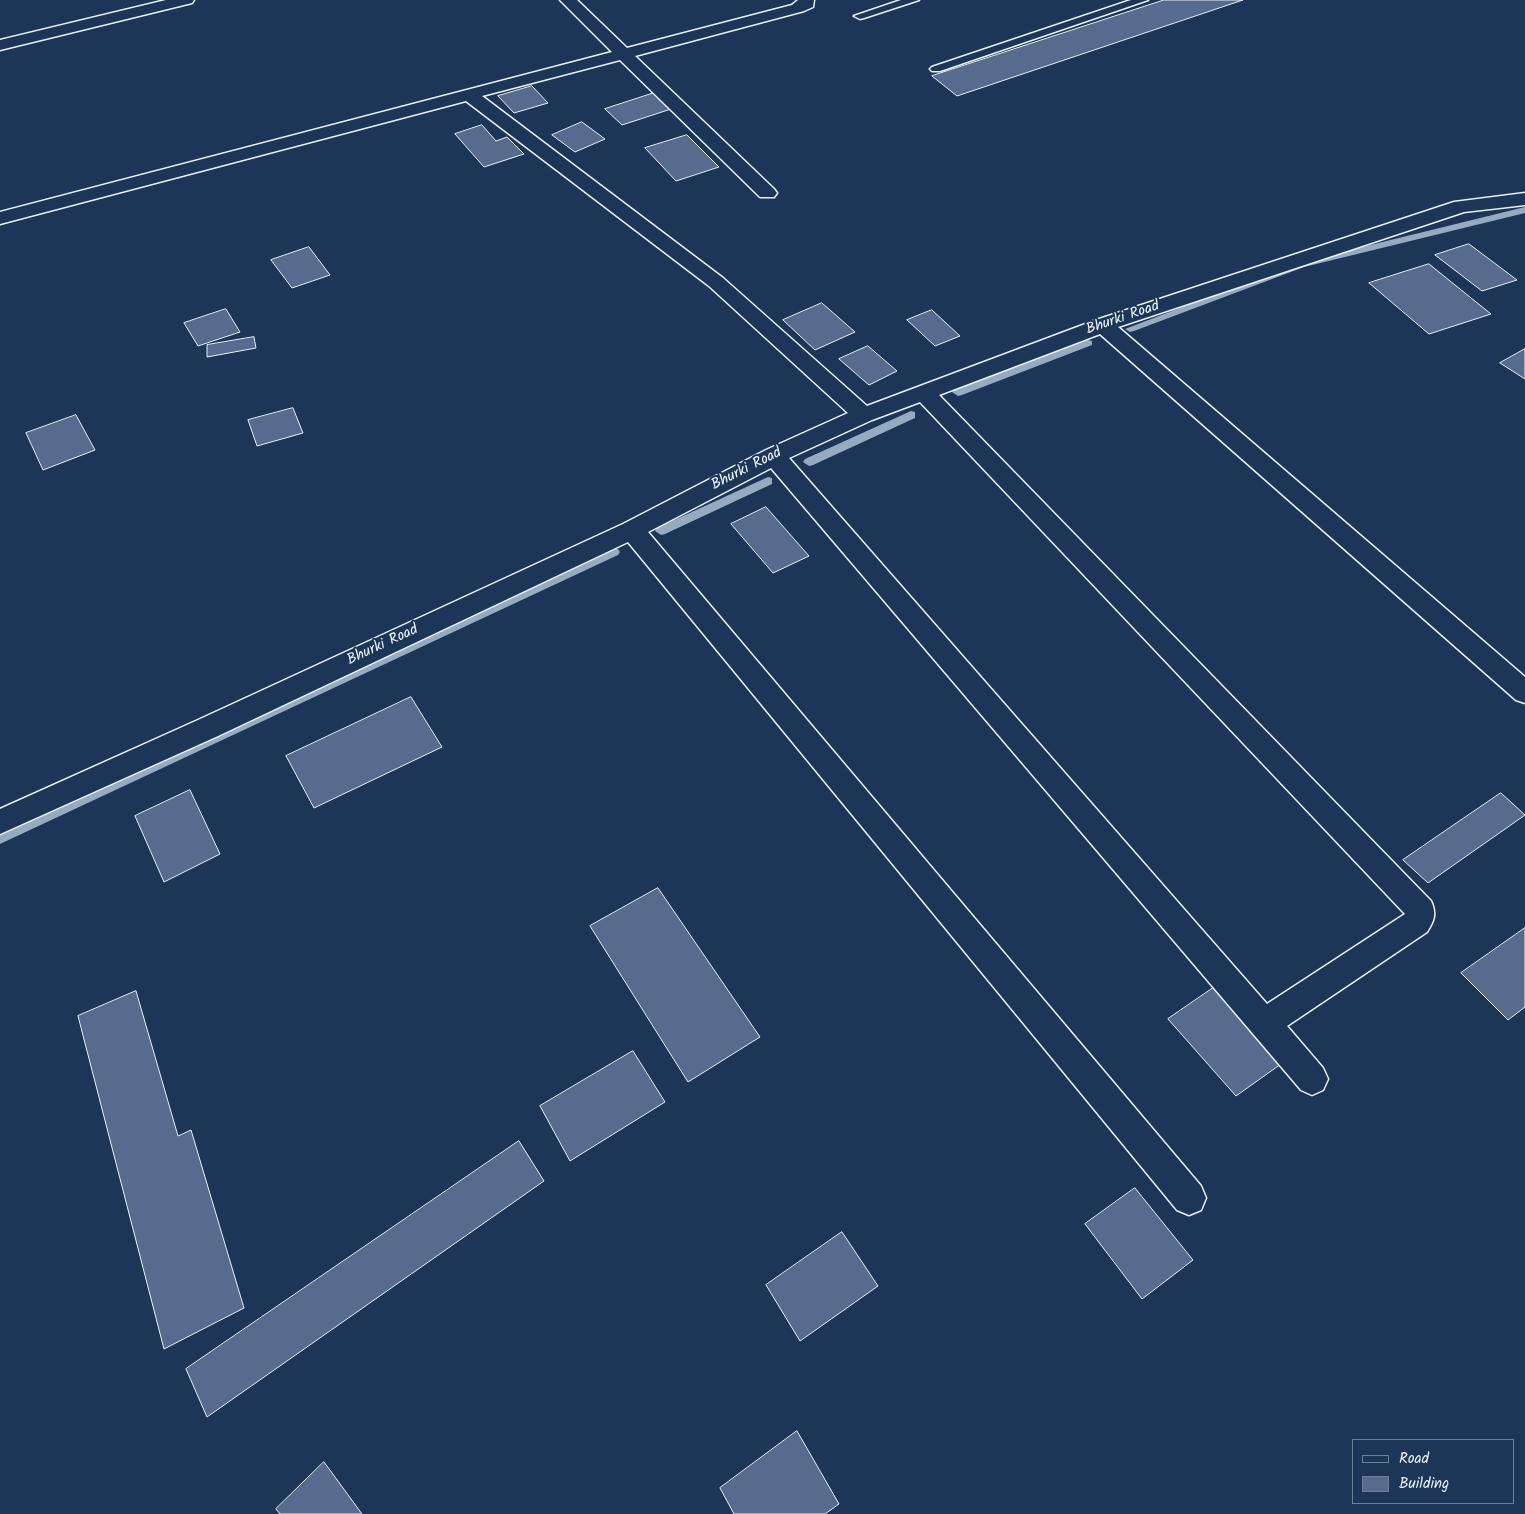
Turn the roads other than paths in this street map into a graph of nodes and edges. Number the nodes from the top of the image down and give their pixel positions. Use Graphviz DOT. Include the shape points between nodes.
graph roads {
  1 [pos="186,0"];
  2 [pos="568,0"];
  3 [pos="806,0"];
  4 [pos="913,0"];
  5 [pos="1142,0"];
  6 [pos="860,16"];
  7 [pos="0,45"];
  8 [pos="624,54"];
  9 [pos="936,69"];
  10 [pos="469,95"];
  11 [pos="767,194"];
  12 [pos="1525,199"];
  13 [pos="0,218"];
  14 [pos="1103,325"];
  15 [pos="924,393"];
  16 [pos="864,415"];
  17 [pos="774,456"];
  18 [pos="632,530"];
  19 [pos="1525,693"];
  20 [pos="0,822"];
  21 [pos="1264,1024"];
  22 [pos="1312,1079"];
  23 [pos="1189,1198"];
  1 -- 7 [label="street"];
  2 -- 8 [label="street"];
  3 -- 8 [label="street" via="807,4 798,8"];
  4 -- 6 [label="lane"];
  5 -- 9 [label="lane"];
  8 -- 10 [label="street"];
  8 -- 11 [label="street"];
  10 -- 13 [label="street"];
  10 -- 16 [label="street" via="716,282"];
  12 -- 14 [label="street, Bhurki Road" via="1461,206"];
  14 -- 15 [label="street, Bhurki Road"];
  14 -- 19 [label="street"];
  15 -- 16 [label="street, Bhurki Road"];
  15 -- 21 [label="street" via="1420,910 1416,923"];
  16 -- 17 [label="street, Bhurki Road"];
  17 -- 18 [label="street, Bhurki Road"];
  17 -- 21 [label="street"];
  18 -- 20 [label="street, Bhurki Road"];
  18 -- 23 [label="street"];
  21 -- 22 [label="street"];
}
